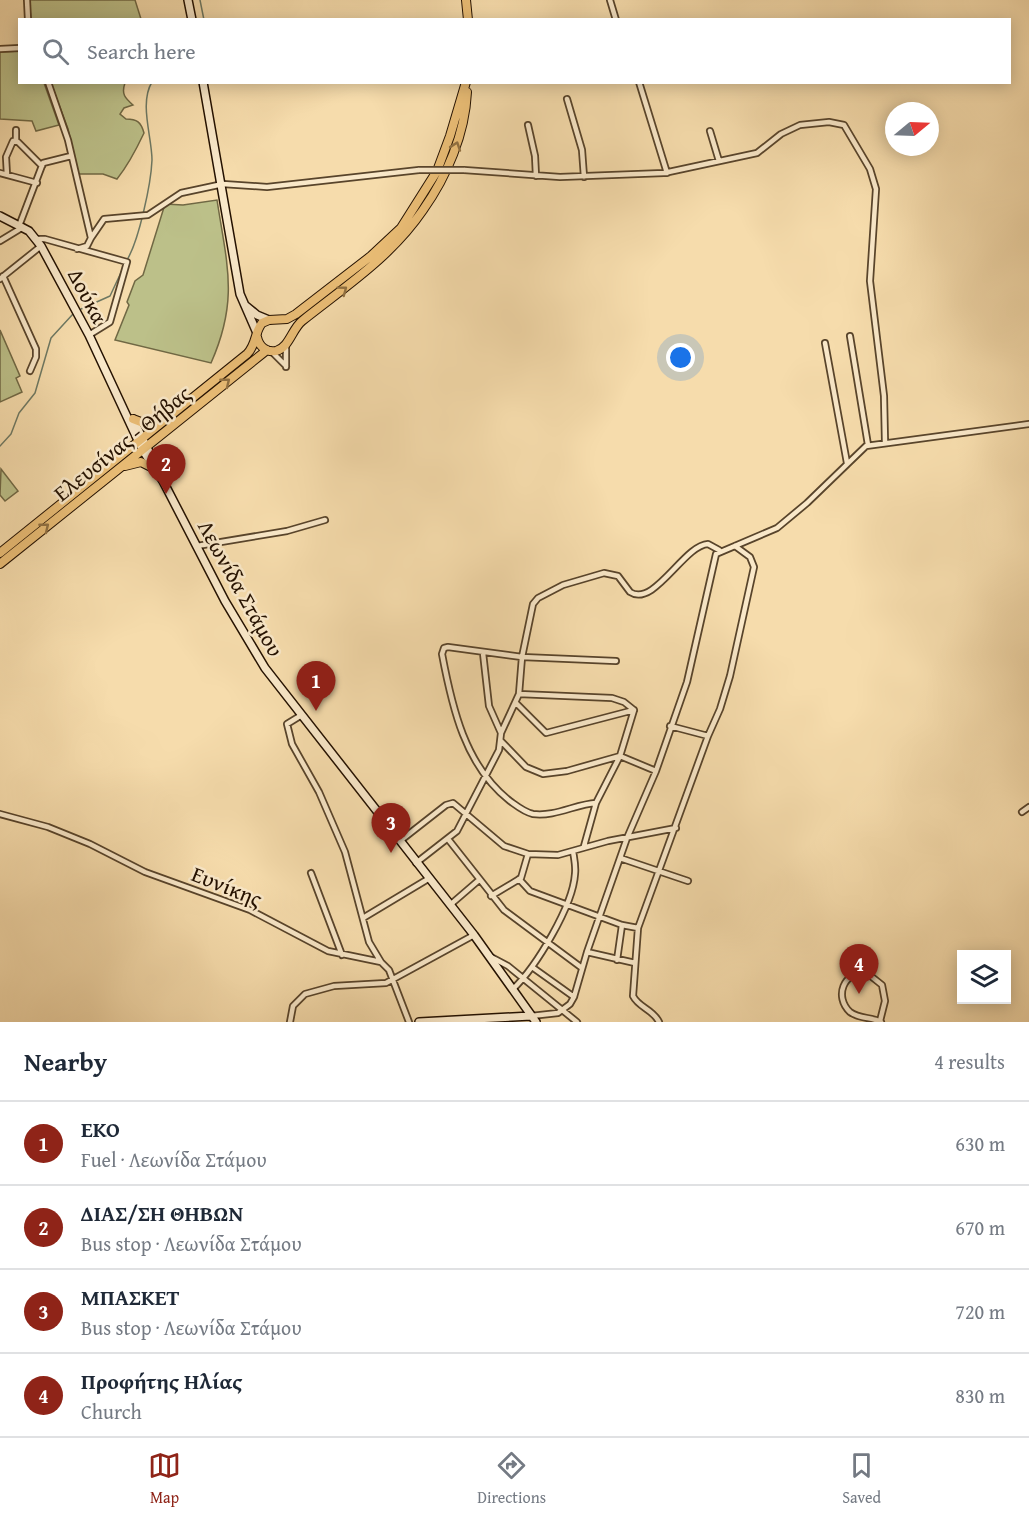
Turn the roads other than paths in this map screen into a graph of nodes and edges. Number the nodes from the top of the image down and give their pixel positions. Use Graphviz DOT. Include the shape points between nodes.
graph roads {
  1 [pos="27,0"];
  2 [pos="188,0"];
  3 [pos="466,0"];
  4 [pos="610,0"];
  5 [pos="28,18"];
  6 [pos="192,18"];
  7 [pos="468,18"];
  8 [pos="615,18"];
  9 [pos="18,48"];
  10 [pos="0,49"];
  11 [pos="49,84"];
  12 [pos="204,84"];
  13 [pos="466,84"];
  14 [pos="467,84"];
  15 [pos="640,84"];
  16 [pos="567,99"];
  17 [pos="528,125"];
  18 [pos="16,130"];
  19 [pos="710,131"];
  20 [pos="16,141"];
  21 [pos="0,145"];
  22 [pos="9,146"];
  23 [pos="71,156"];
  24 [pos="718,161"];
  25 [pos="42,165"];
  26 [pos="0,173"];
  27 [pos="667,173"];
  28 [pos="7,175"];
  29 [pos="536,176"];
  30 [pos="584,177"];
  31 [pos="37,183"];
  32 [pos="223,184"];
  33 [pos="0,216"];
  34 [pos="21,227"];
  35 [pos="91,238"];
  36 [pos="36,239"];
  37 [pos="0,241"];
  38 [pos="41,246"];
  39 [pos="77,249"];
  40 [pos="2,278"];
  41 [pos="243,304"];
  42 [pos="269,320"];
  43 [pos="278,320"];
  44 [pos="89,335"];
  45 [pos="257,335"];
  46 [pos="850,336"];
  47 [pos="287,341"];
  48 [pos="825,343"];
  49 [pos="269,351"];
  50 [pos="30,371"];
  51 [pos="126,410"];
  52 [pos="171,414"];
  53 [pos="133,418"];
  54 [pos="1029,424"];
  55 [pos="141,439"];
  56 [pos="885,441"];
  57 [pos="868,445"];
  58 [pos="145,447"];
  59 [pos="847,464"];
  60 [pos="153,468"];
  61 [pos="113,472"];
  62 [pos="163,481"];
  63 [pos="325,520"];
  64 [pos="197,546"];
  65 [pos="735,546"];
  66 [pos="719,550"];
  67 [pos="0,553"];
  68 [pos="0,564"];
  69 [pos="483,653"];
  70 [pos="522,657"];
  71 [pos="616,661"];
  72 [pos="519,694"];
  73 [pos="516,704"];
  74 [pos="634,710"];
  75 [pos="300,716"];
  76 [pos="670,726"];
  77 [pos="501,733"];
  78 [pos="708,736"];
  79 [pos="501,741"];
  80 [pos="620,756"];
  81 [pos="656,771"];
  82 [pos="484,776"];
  83 [pos="596,803"];
  84 [pos="1029,807"];
  85 [pos="1022,812"];
  86 [pos="465,813"];
  87 [pos="0,814"];
  88 [pos="676,828"];
  89 [pos="627,838"];
  90 [pos="448,839"];
  91 [pos="400,841"];
  92 [pos="584,846"];
  93 [pos="573,850"];
  94 [pos="528,854"];
  95 [pos="620,858"];
  96 [pos="416,863"];
  97 [pos="659,872"];
  98 [pos="311,873"];
  99 [pos="428,879"];
  100 [pos="519,879"];
  101 [pos="479,880"];
  102 [pos="688,881"];
  103 [pos="491,896"];
  104 [pos="566,902"];
  105 [pos="450,905"];
  106 [pos="600,916"];
  107 [pos="363,918"];
  108 [pos="621,925"];
  109 [pos="638,928"];
  110 [pos="474,935"];
  111 [pos="546,942"];
  112 [pos="587,952"];
  113 [pos="342,955"];
  114 [pos="490,957"];
  115 [pos="617,960"];
  116 [pos="381,963"];
  117 [pos="635,963"];
  118 [pos="531,967"];
  119 [pos="582,968"];
  120 [pos="524,979"];
  121 [pos="393,980"];
  122 [pos="513,989"];
  123 [pos="574,997"];
  124 [pos="562,1010"];
  125 [pos="534,1019"];
  126 [pos="471,1020"];
  127 [pos="881,1021"];
  128 [pos="290,1022"];
  129 [pos="408,1022"];
  130 [pos="419,1022"];
  131 [pos="577,1022"];
  132 [pos="659,1022"];
  1 -- 5 [label="street"];
  2 -- 6 [label="main road"];
  3 -- 7 [label="main road"];
  4 -- 8 [label="street"];
  9 -- 10 [label="street"];
  11 -- 23 [label="street"];
  12 -- 32 [label="main road"];
  13 -- 43 [label="main road, Ελευσίνας - Θήβας" via="442,158 407,220 359,266 292,317"];
  47 -- 14 [label="main road, Ελευσίνας - Θήβας, one-way" via="297,324 377,263 419,217 438,187 457,144"];
  15 -- 27 [label="street"];
  16 -- 30 [label="street" via="582,150"];
  17 -- 29 [label="street"];
  18 -- 20 [label="street"];
  19 -- 24 [label="street"];
  20 -- 22 [label="street"];
  20 -- 25 [label="street"];
  21 -- 22 [label="street"];
  22 -- 28 [label="street"];
  23 -- 25 [label="street"];
  23 -- 35 [label="street"];
  24 -- 27 [label="street"];
  24 -- 56 [label="street" via="757,153 800,125 834,122 847,129 870,169 876,189 870,280 884,396"];
  25 -- 31 [label="street"];
  26 -- 28 [label="street"];
  27 -- 30 [label="street"];
  28 -- 31 [label="street"];
  29 -- 30 [label="street"];
  29 -- 32 [label="street, bridge" via="419,170 267,187"];
  31 -- 34 [label="street"];
  32 -- 35 [label="street" via="181,193 148,214 107,217"];
  32 -- 41 [label="main road"];
  33 -- 34 [label="main road, Δούκα"];
  34 -- 36 [label="main road, Δούκα"];
  34 -- 37 [label="street"];
  35 -- 39 [label="street" via="87,246"];
  36 -- 38 [label="main road, Δούκα"];
  36 -- 39 [label="street"];
  38 -- 40 [label="street"];
  38 -- 44 [label="main road, Δούκα"];
  39 -- 44 [label="street" via="127,262 110,322"];
  40 -- 50 [label="street" via="36,349"];
  41 -- 42 [label="main road"];
  41 -- 45 [label="main road"];
  42 -- 43 [label="main road, Ελευσίνας - Θήβας"];
  42 -- 45 [label="main road, Ελευσίνας - Θήβας" via="260,326"];
  43 -- 47 [label="main road" via="286,327"];
  44 -- 51 [label="main road, Δούκα"];
  45 -- 49 [label="main road" via="260,345"];
  45 -- 52 [label="main road, Ελευσίνας - Θήβας" via="247,354"];
  46 -- 57 [label="street"];
  47 -- 49 [label="main road, Ελευσίνας - Θήβας" via="279,350"];
  47 -- 49 [label="street" via="286,367"];
  48 -- 59 [label="street"];
  58 -- 49 [label="main road, Ελευσίνας - Θήβας, one-way"];
  51 -- 53 [label="main road, Δούκα"];
  51 -- 55 [label="main road, Δούκα"];
  52 -- 53 [label="main road" via="152,424"];
  52 -- 55 [label="main road, Ελευσίνας - Θήβας"];
  53 -- 55 [label="main road, Δούκα"];
  54 -- 56 [label="street"];
  55 -- 58 [label="main road, Δούκα"];
  55 -- 67 [label="main road, Ελευσίνας - Θήβας"];
  56 -- 57 [label="street"];
  57 -- 59 [label="street"];
  58 -- 60 [label="main road, Λεωνίδα Στάμου"];
  58 -- 61 [label="main road, Ελευσίνας - Θήβας"];
  58 -- 62 [label="main road, Λεωνίδα Στάμου"];
  59 -- 65 [label="street" via="777,528"];
  60 -- 61 [label="main road" via="138,461"];
  60 -- 62 [label="main road, Λεωνίδα Στάμου"];
  68 -- 61 [label="main road, Ελευσίνας - Θήβας, one-way"];
  62 -- 64 [label="main road, Λεωνίδα Στάμου"];
  63 -- 64 [label="street" via="287,531"];
  64 -- 75 [label="main road, Λεωνίδα Στάμου" via="245,637"];
  65 -- 66 [label="street"];
  65 -- 78 [label="street" via="753,561 754,574 730,676"];
  66 -- 70 [label="street" via="708,544 693,549 664,581 639,594 630,592 618,576 604,573 546,593 533,604"];
  66 -- 76 [label="street" via="713,561 687,681"];
  69 -- 70 [label="street"];
  69 -- 77 [label="street" via="489,706"];
  69 -- 82 [label="street" via="448,647 442,654 459,721"];
  70 -- 71 [label="street"];
  70 -- 72 [label="street"];
  72 -- 73 [label="street"];
  72 -- 74 [label="street" via="612,699"];
  73 -- 74 [label="street" via="546,733"];
  73 -- 77 [label="street"];
  74 -- 80 [label="street"];
  75 -- 91 [label="main road, Λεωνίδα Στάμου"];
  75 -- 107 [label="street" via="287,724 289,737 345,852"];
  76 -- 78 [label="street"];
  76 -- 81 [label="street"];
  77 -- 79 [label="street"];
  78 -- 88 [label="street"];
  79 -- 80 [label="street" via="526,767 543,774"];
  79 -- 82 [label="street"];
  80 -- 81 [label="street"];
  80 -- 83 [label="street"];
  81 -- 89 [label="street"];
  82 -- 83 [label="street" via="502,795 529,813 543,814"];
  82 -- 86 [label="street"];
  83 -- 92 [label="street"];
  84 -- 85 [label="street"];
  86 -- 90 [label="street" via="457,831"];
  86 -- 91 [label="street" via="450,803"];
  86 -- 94 [label="street" via="504,846"];
  87 -- 113 [label="street, Ευνίκης" via="90,844 145,872 250,910 310,943"];
  88 -- 89 [label="street"];
  88 -- 97 [label="street"];
  89 -- 92 [label="street"];
  89 -- 95 [label="street"];
  90 -- 96 [label="street"];
  90 -- 101 [label="street"];
  91 -- 96 [label="main road, Λεωνίδα Στάμου"];
  92 -- 93 [label="street"];
  93 -- 94 [label="street" via="558,855"];
  93 -- 104 [label="street" via="575,876"];
  94 -- 100 [label="street"];
  95 -- 97 [label="street"];
  95 -- 106 [label="street"];
  96 -- 99 [label="main road, Λεωνίδα Στάμου"];
  97 -- 102 [label="street"];
  97 -- 109 [label="street"];
  98 -- 113 [label="street"];
  99 -- 105 [label="main road, Λεωνίδα Στάμου"];
  99 -- 107 [label="street"];
  100 -- 103 [label="street"];
  100 -- 104 [label="street" via="530,891"];
  101 -- 103 [label="street"];
  101 -- 105 [label="street"];
  103 -- 111 [label="street" via="511,917"];
  104 -- 106 [label="street"];
  104 -- 111 [label="street" via="558,925"];
  105 -- 110 [label="main road, Λεωνίδα Στάμου"];
  106 -- 108 [label="street"];
  106 -- 112 [label="street"];
  107 -- 116 [label="street" via="369,942"];
  108 -- 109 [label="street"];
  108 -- 115 [label="street"];
  109 -- 117 [label="street"];
  110 -- 114 [label="main road, Λεωνίδα Στάμου"];
  110 -- 121 [label="street"];
  111 -- 118 [label="street"];
  111 -- 119 [label="street"];
  112 -- 115 [label="street"];
  112 -- 119 [label="street"];
  113 -- 116 [label="street, Ευνίκης"];
  114 -- 120 [label="street"];
  114 -- 122 [label="main road, Λεωνίδα Στάμου"];
  115 -- 117 [label="street"];
  116 -- 121 [label="street"];
  117 -- 132 [label="street" via="634,999 655,1014"];
  118 -- 120 [label="street"];
  118 -- 123 [label="street"];
  119 -- 123 [label="street"];
  120 -- 122 [label="street"];
  120 -- 124 [label="street"];
  121 -- 128 [label="street" via="305,993 293,1006"];
  121 -- 129 [label="street"];
  122 -- 125 [label="main road, Λεωνίδα Στάμου"];
  123 -- 124 [label="street"];
  124 -- 125 [label="street"];
  124 -- 131 [label="street"];
  125 -- 126 [label="main road"];
  126 -- 130 [label="main road"];
  127 -- 127 [label="street" via="885,995 882,985 867,973 850,975 843,989 847,1008 855,1015"];
}
